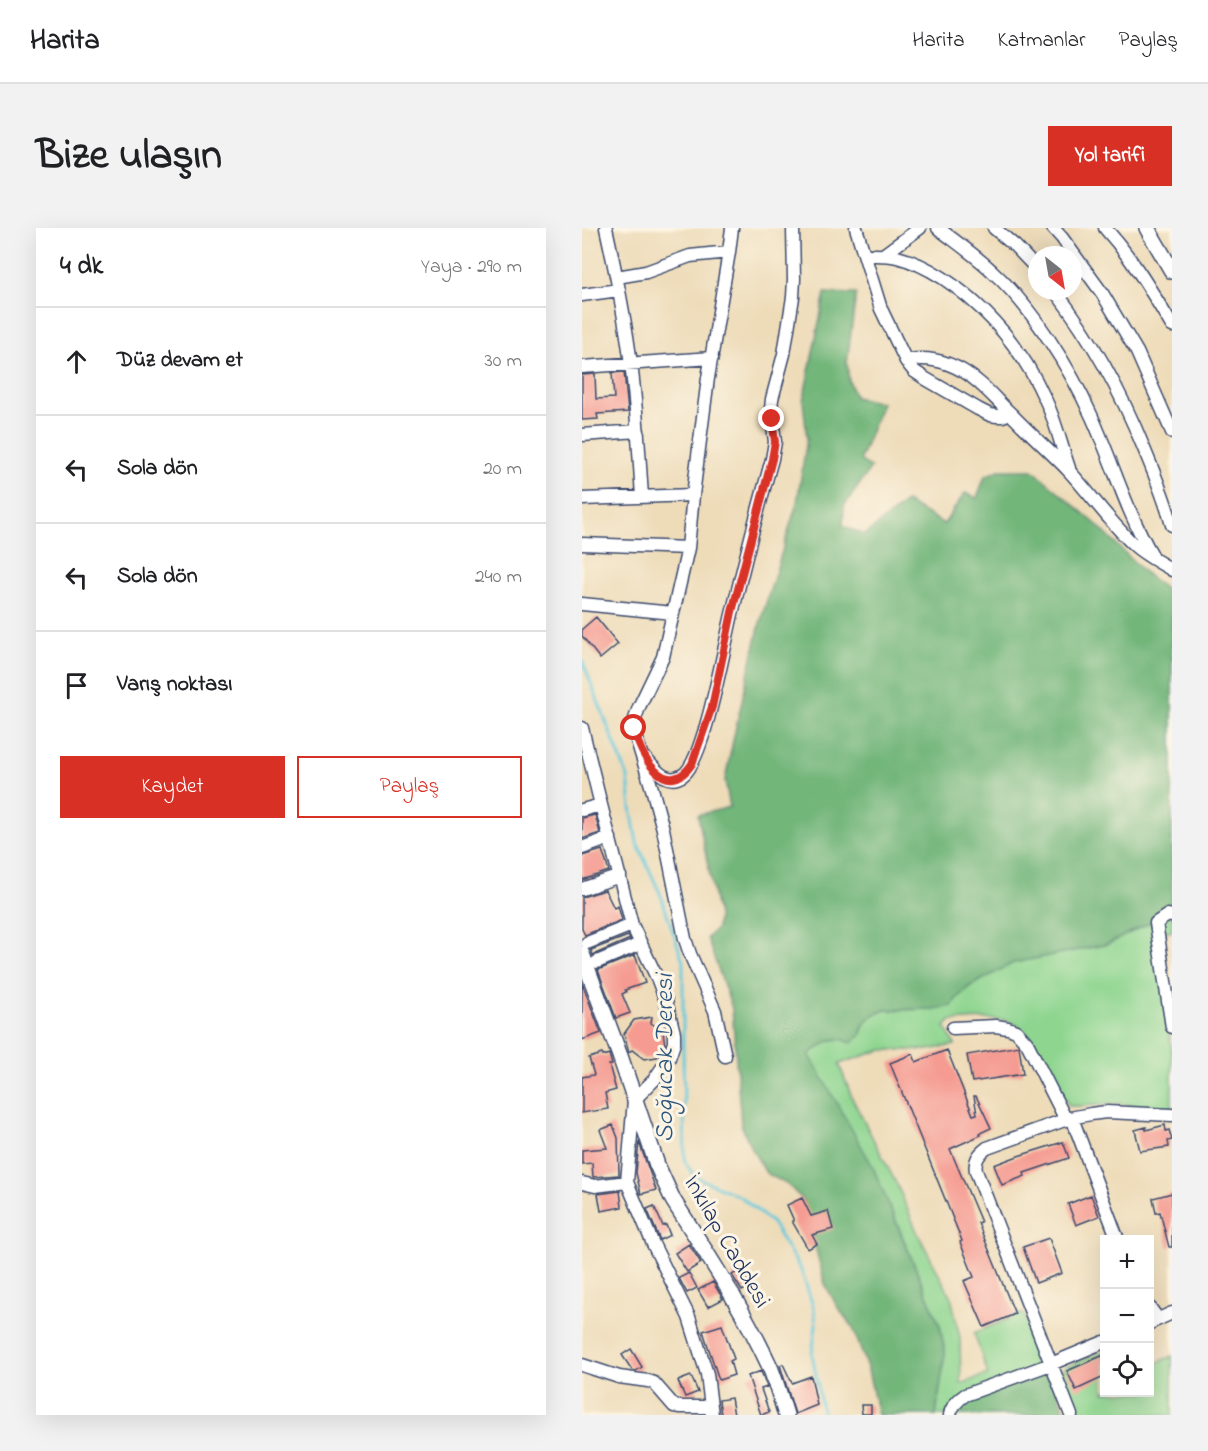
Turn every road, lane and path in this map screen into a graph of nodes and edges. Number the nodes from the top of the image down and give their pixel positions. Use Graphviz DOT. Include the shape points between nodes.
graph roads {
  1 [pos="606,228"];
  2 [pos="732,228"];
  3 [pos="793,228"];
  4 [pos="856,228"];
  5 [pos="920,228"];
  6 [pos="938,228"];
  7 [pos="994,228"];
  8 [pos="1053,228"];
  9 [pos="1105,228"];
  10 [pos="1147,228"];
  11 [pos="729,252"];
  12 [pos="865,255"];
  13 [pos="883,255"];
  14 [pos="1028,260"];
  15 [pos="1172,271"];
  16 [pos="618,284"];
  17 [pos="582,294"];
  18 [pos="1061,300"];
  19 [pos="1172,326"];
  20 [pos="712,358"];
  21 [pos="906,361"];
  22 [pos="631,364"];
  23 [pos="582,367"];
  24 [pos="1010,413"];
  25 [pos="638,432"];
  26 [pos="1172,432"];
  27 [pos="582,435"];
  28 [pos="1070,472"];
  29 [pos="693,495"];
  30 [pos="642,496"];
  31 [pos="582,499"];
  32 [pos="1172,525"];
  33 [pos="582,544"];
  34 [pos="688,548"];
  35 [pos="1154,559"];
  36 [pos="1172,570"];
  37 [pos="582,604"];
  38 [pos="673,613"];
  39 [pos="582,729"];
  40 [pos="643,755"];
  41 [pos="586,765"];
  42 [pos="601,805"];
  43 [pos="582,810"];
  44 [pos="610,838"];
  45 [pos="582,848"];
  46 [pos="620,876"];
  47 [pos="582,889"];
  48 [pos="1172,916"];
  49 [pos="632,925"];
  50 [pos="640,944"];
  51 [pos="584,948"];
  52 [pos="597,962"];
  53 [pos="1172,1027"];
  54 [pos="953,1028"];
  55 [pos="725,1056"];
  56 [pos="634,1100"];
  57 [pos="1172,1115"];
  58 [pos="1069,1119"];
  59 [pos="627,1182"];
  60 [pos="582,1183"];
  61 [pos="1116,1235"];
  62 [pos="1172,1314"];
  63 [pos="1154,1321"];
  64 [pos="1102,1343"];
  65 [pos="1051,1364"];
  66 [pos="582,1365"];
  67 [pos="712,1411"];
  68 [pos="786,1415"];
  69 [pos="950,1415"];
  70 [pos="1071,1415"];
  1 -- 16 [label="street"];
  2 -- 11 [label="street"];
  3 -- 40 [label="street" via="793,297 771,409 775,442 712,707 692,764 682,776 663,777"];
  4 -- 12 [label="street"];
  5 -- 13 [label="street"];
  6 -- 35 [label="street" via="1003,282 1057,353 1089,409 1134,523"];
  7 -- 14 [label="street"];
  8 -- 26 [label="street" via="1118,318 1146,369"];
  9 -- 19 [label="street" via="1153,292"];
  10 -- 15 [label="street"];
  11 -- 16 [label="street" via="690,256"];
  11 -- 20 [label="street"];
  12 -- 13 [label="street"];
  12 -- 21 [label="street" via="881,309"];
  13 -- 28 [label="street" via="907,260 936,274 966,295 1003,330 1046,401"];
  16 -- 17 [label="street"];
  16 -- 22 [label="street"];
  18 -- 32 [label="street" via="1122,399"];
  20 -- 22 [label="street"];
  20 -- 29 [label="street"];
  21 -- 24 [label="street" via="914,371 978,410 997,416"];
  21 -- 24 [label="street" via="936,360 961,370 976,379"];
  22 -- 23 [label="street"];
  22 -- 25 [label="street"];
  24 -- 28 [label="street"];
  25 -- 27 [label="street"];
  25 -- 30 [label="street"];
  28 -- 35 [label="street" via="1123,534"];
  29 -- 30 [label="street"];
  29 -- 34 [label="street"];
  30 -- 31 [label="street"];
  33 -- 34 [label="street"];
  34 -- 38 [label="street"];
  35 -- 36 [label="street"];
  37 -- 38 [label="street"];
  38 -- 40 [label="street" via="663,657 634,722"];
  39 -- 41 [label="street"];
  40 -- 55 [label="street" via="663,829 685,939 715,1011"];
  41 -- 42 [label="street"];
  42 -- 43 [label="street"];
  42 -- 44 [label="street"];
  44 -- 45 [label="street"];
  44 -- 46 [label="street"];
  46 -- 47 [label="street"];
  46 -- 49 [label="street"];
  48 -- 53 [label="street" via="1156,923"];
  49 -- 50 [label="street"];
  49 -- 51 [label="street"];
  50 -- 52 [label="street"];
  50 -- 56 [label="street" via="666,1001 674,1042 661,1071"];
  51 -- 56 [label="street, İnkılap Caddesi"];
  54 -- 58 [label="street" via="996,1026 1016,1031 1027,1043"];
  56 -- 59 [label="street"];
  56 -- 68 [label="street, İnkılap Caddesi" via="673,1200 749,1326 770,1368"];
  57 -- 58 [label="street" via="1107,1112"];
  58 -- 61 [label="street"];
  58 -- 65 [label="street" via="987,1148 975,1162"];
  59 -- 60 [label="street" via="595,1186"];
  59 -- 67 [label="street" via="689,1317 707,1374"];
  62 -- 63 [label="street"];
  64 -- 65 [label="street"];
  65 -- 69 [label="street" via="965,1395"];
  65 -- 70 [label="street"];
  66 -- 67 [label="street" via="654,1383 674,1406"];
}
